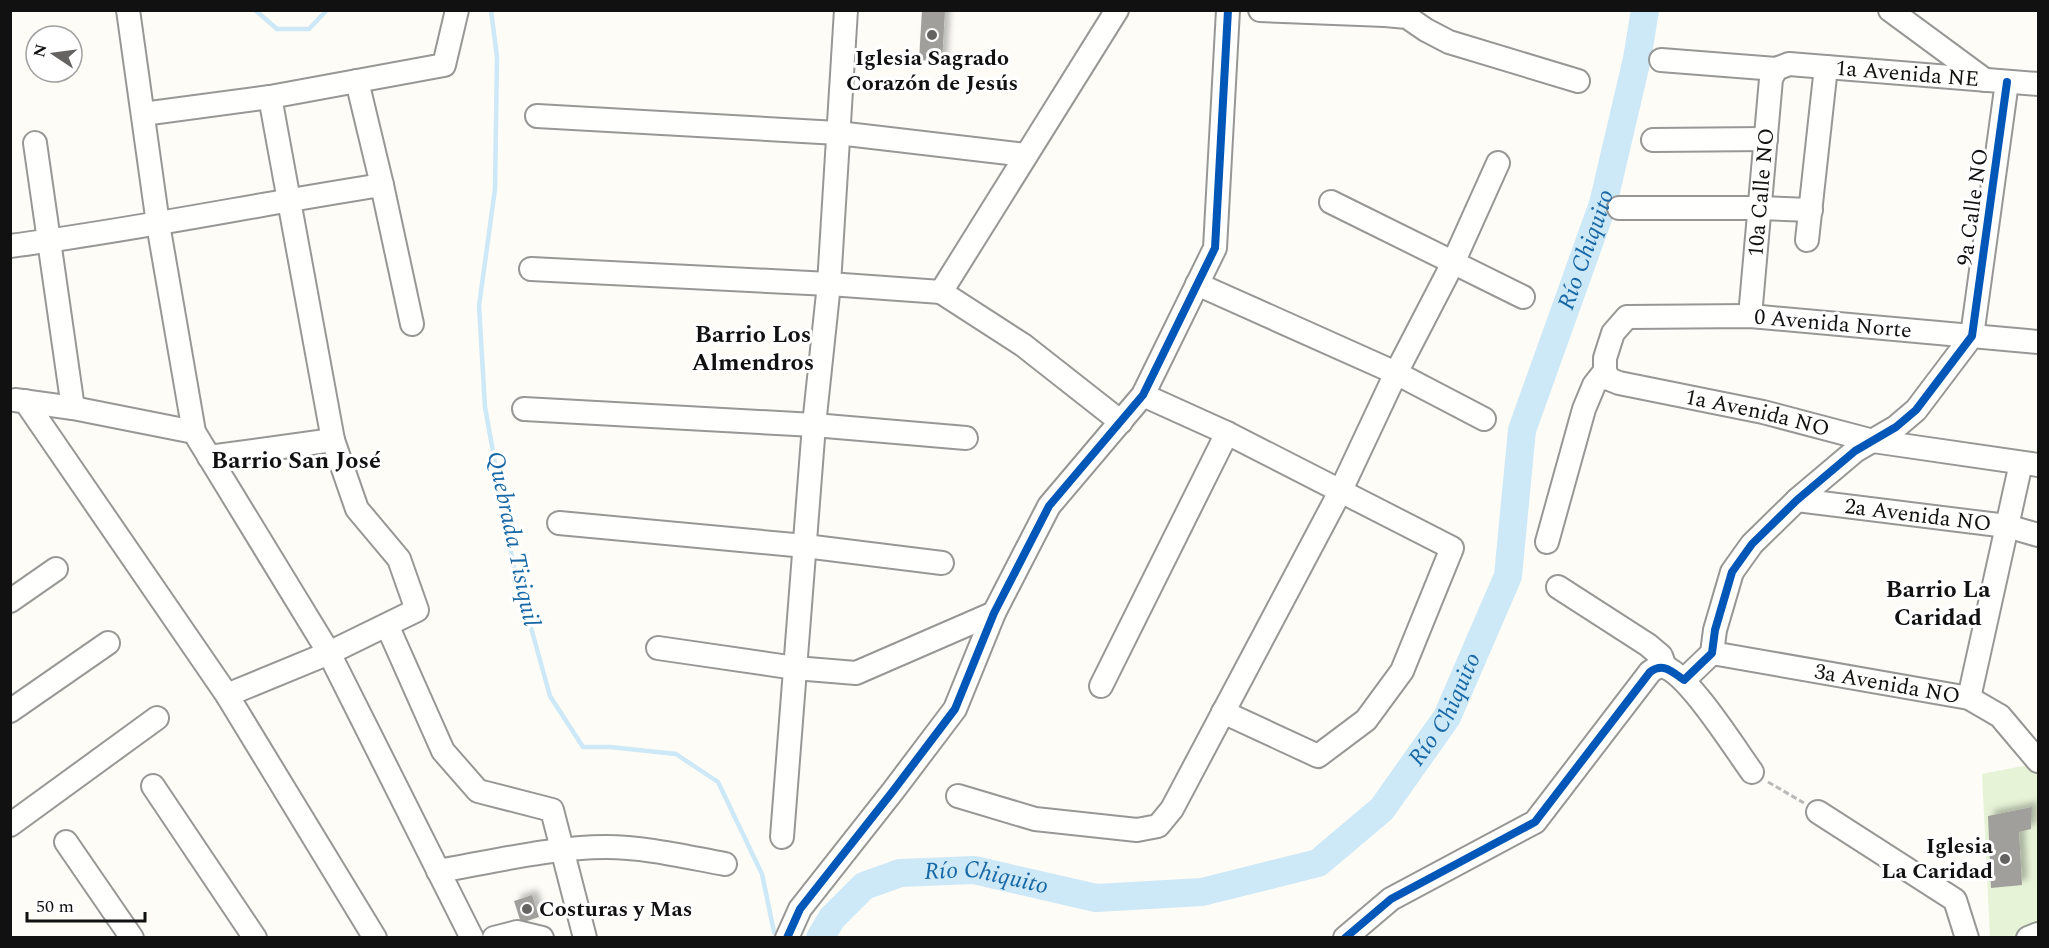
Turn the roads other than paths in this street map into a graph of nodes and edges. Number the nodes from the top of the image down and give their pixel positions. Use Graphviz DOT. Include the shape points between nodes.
graph roads {
  1 [pos="128,10"];
  2 [pos="458,10"];
  3 [pos="846,10"];
  4 [pos="1117,10"];
  5 [pos="1228,10"];
  6 [pos="1260,10"];
  7 [pos="1890,10"];
  8 [pos="1386,13"];
  9 [pos="1661,60"];
  10 [pos="1826,67"];
  11 [pos="1776,69"];
  12 [pos="357,81"];
  13 [pos="1578,81"];
  14 [pos="1997,81"];
  15 [pos="2038,84"];
  16 [pos="270,97"];
  17 [pos="143,114"];
  18 [pos="537,116"];
  19 [pos="838,133"];
  20 [pos="1766,139"];
  21 [pos="1653,141"];
  22 [pos="35,143"];
  23 [pos="1026,155"];
  24 [pos="1498,163"];
  25 [pos="382,185"];
  26 [pos="289,199"];
  27 [pos="1331,202"];
  28 [pos="1760,207"];
  29 [pos="1619,208"];
  30 [pos="1811,210"];
  31 [pos="158,224"];
  32 [pos="1807,240"];
  33 [pos="49,241"];
  34 [pos="10,246"];
  35 [pos="1453,262"];
  36 [pos="531,269"];
  37 [pos="829,284"];
  38 [pos="1197,284"];
  39 [pos="941,292"];
  40 [pos="1523,297"];
  41 [pos="1750,316"];
  42 [pos="412,324"];
  43 [pos="1972,336"];
  44 [pos="2038,342"];
  45 [pos="1396,373"];
  46 [pos="1612,377"];
  47 [pos="1143,395"];
  48 [pos="18,401"];
  49 [pos="73,408"];
  50 [pos="524,409"];
  51 [pos="1484,419"];
  52 [pos="1120,422"];
  53 [pos="814,425"];
  54 [pos="194,432"];
  55 [pos="1227,433"];
  56 [pos="966,438"];
  57 [pos="333,440"];
  58 [pos="1873,441"];
  59 [pos="209,457"];
  60 [pos="2030,464"];
  61 [pos="1341,490"];
  62 [pos="1797,500"];
  63 [pos="559,523"];
  64 [pos="2007,526"];
  65 [pos="2038,535"];
  66 [pos="1547,542"];
  67 [pos="805,546"];
  68 [pos="942,563"];
  69 [pos="56,569"];
  70 [pos="1558,587"];
  71 [pos="10,601"];
  72 [pos="994,613"];
  73 [pos="387,624"];
  74 [pos="108,643"];
  75 [pos="658,648"];
  76 [pos="329,653"];
  77 [pos="1712,653"];
  78 [pos="1665,667"];
  79 [pos="795,668"];
  80 [pos="1684,680"];
  81 [pos="1101,686"];
  82 [pos="227,695"];
  83 [pos="1969,698"];
  84 [pos="10,711"];
  85 [pos="1223,712"];
  86 [pos="157,718"];
  87 [pos="2038,761"];
  88 [pos="1752,771"];
  89 [pos="153,786"];
  90 [pos="958,796"];
  91 [pos="1818,812"];
  92 [pos="10,825"];
  93 [pos="782,837"];
  94 [pos="66,842"];
  95 [pos="562,851"];
  96 [pos="724,864"];
  97 [pos="438,870"];
  98 [pos="2038,934"];
  99 [pos="132,938"];
  100 [pos="255,938"];
  101 [pos="375,938"];
  102 [pos="472,938"];
  103 [pos="495,938"];
  104 [pos="542,938"];
  105 [pos="585,938"];
  106 [pos="787,938"];
  107 [pos="1345,938"];
  108 [pos="1967,938"];
  109 [pos="2028,938"];
  1 -- 17 [label="street"];
  2 -- 12 [label="street" via="444,65"];
  3 -- 19 [label="street"];
  4 -- 23 [label="street"];
  5 -- 38 [label="street" via="1215,248"];
  6 -- 8 [label="street"];
  7 -- 14 [label="street"];
  8 -- 13 [label="street" via="1407,17 1449,42"];
  9 -- 11 [label="street, 1a Avenida NE"];
  10 -- 11 [label="street, 1a Avenida NE" via="1789,64"];
  10 -- 14 [label="street, 1a Avenida NE"];
  10 -- 30 [label="street"];
  11 -- 20 [label="street, 10a Calle NO" via="1771,80"];
  12 -- 16 [label="street"];
  12 -- 25 [label="street"];
  14 -- 15 [label="street, 1a Avenida NE"];
  14 -- 43 [label="street, 9a Calle NO"];
  16 -- 17 [label="street"];
  16 -- 26 [label="street"];
  17 -- 31 [label="street"];
  18 -- 19 [label="street"];
  19 -- 23 [label="street"];
  19 -- 37 [label="street"];
  20 -- 21 [label="street"];
  20 -- 28 [label="street, 10a Calle NO"];
  22 -- 33 [label="street"];
  23 -- 39 [label="street"];
  24 -- 35 [label="street"];
  25 -- 26 [label="street"];
  25 -- 42 [label="street"];
  26 -- 31 [label="street"];
  26 -- 57 [label="street"];
  27 -- 35 [label="street"];
  28 -- 29 [label="street"];
  28 -- 30 [label="street"];
  28 -- 41 [label="street, 10a Calle NO"];
  30 -- 32 [label="street"];
  31 -- 33 [label="street"];
  31 -- 54 [label="street"];
  33 -- 34 [label="street"];
  33 -- 49 [label="street"];
  35 -- 40 [label="street"];
  35 -- 45 [label="street"];
  36 -- 37 [label="street"];
  37 -- 39 [label="street"];
  37 -- 53 [label="street"];
  38 -- 45 [label="street"];
  38 -- 47 [label="street"];
  39 -- 52 [label="street" via="1023,345"];
  41 -- 43 [label="street, 0 Avenida Norte"];
  41 -- 46 [label="street, 0 Avenida Norte" via="1627,318 1613,333 1605,358"];
  43 -- 44 [label="street, 0 Avenida Norte"];
  43 -- 58 [label="street" via="1916,410"];
  45 -- 51 [label="street"];
  45 -- 61 [label="street"];
  46 -- 58 [label="street, 1a Avenida NO"];
  46 -- 66 [label="street" via="1594,385 1584,409"];
  47 -- 52 [label="street"];
  47 -- 55 [label="street"];
  48 -- 49 [label="street"];
  48 -- 82 [label="street"];
  49 -- 54 [label="street"];
  50 -- 53 [label="street"];
  52 -- 72 [label="street" via="1049,506"];
  53 -- 56 [label="street"];
  53 -- 67 [label="street"];
  54 -- 59 [label="street"];
  55 -- 61 [label="street"];
  55 -- 81 [label="street"];
  57 -- 59 [label="street"];
  57 -- 73 [label="street" via="357,508 399,559 417,610"];
  58 -- 60 [label="street, 1a Avenida NO"];
  58 -- 62 [label="street" via="1854,451"];
  59 -- 76 [label="street"];
  60 -- 64 [label="street"];
  61 -- 85 [label="street"];
  61 -- 85 [label="street" via="1452,549 1402,671 1366,720 1318,756"];
  62 -- 64 [label="street, 2a Avenida NO"];
  62 -- 77 [label="street" via="1752,544 1732,572"];
  63 -- 67 [label="street"];
  64 -- 65 [label="street, 2a Avenida NO"];
  64 -- 83 [label="street"];
  67 -- 68 [label="street"];
  67 -- 79 [label="street"];
  69 -- 71 [label="street"];
  70 -- 78 [label="street" via="1648,645 1661,656"];
  72 -- 79 [label="street" via="856,673"];
  72 -- 106 [label="street" via="955,709 800,909"];
  73 -- 76 [label="street"];
  73 -- 95 [label="street" via="443,751 478,791 552,810"];
  74 -- 84 [label="street"];
  75 -- 79 [label="street"];
  76 -- 82 [label="street"];
  76 -- 97 [label="street"];
  77 -- 80 [label="street"];
  77 -- 83 [label="street, 3a Avenida NO"];
  78 -- 80 [label="street"];
  78 -- 107 [label="street" via="1650,672 1535,822 1391,899"];
  79 -- 93 [label="street"];
  80 -- 88 [label="street"];
  82 -- 101 [label="street"];
  83 -- 87 [label="street, 3a Avenida NO" via="2000,716"];
  85 -- 90 [label="street" via="1172,809 1158,826 1137,830 1035,819"];
  86 -- 92 [label="street"];
  89 -- 100 [label="street"];
  91 -- 108 [label="street" via="1955,900"];
  94 -- 99 [label="street"];
  95 -- 96 [label="street" via="607,847"];
  95 -- 97 [label="street"];
  95 -- 105 [label="street"];
  97 -- 102 [label="street"];
  98 -- 109 [label="street"];
  103 -- 104 [label="street" via="517,932"];
}
